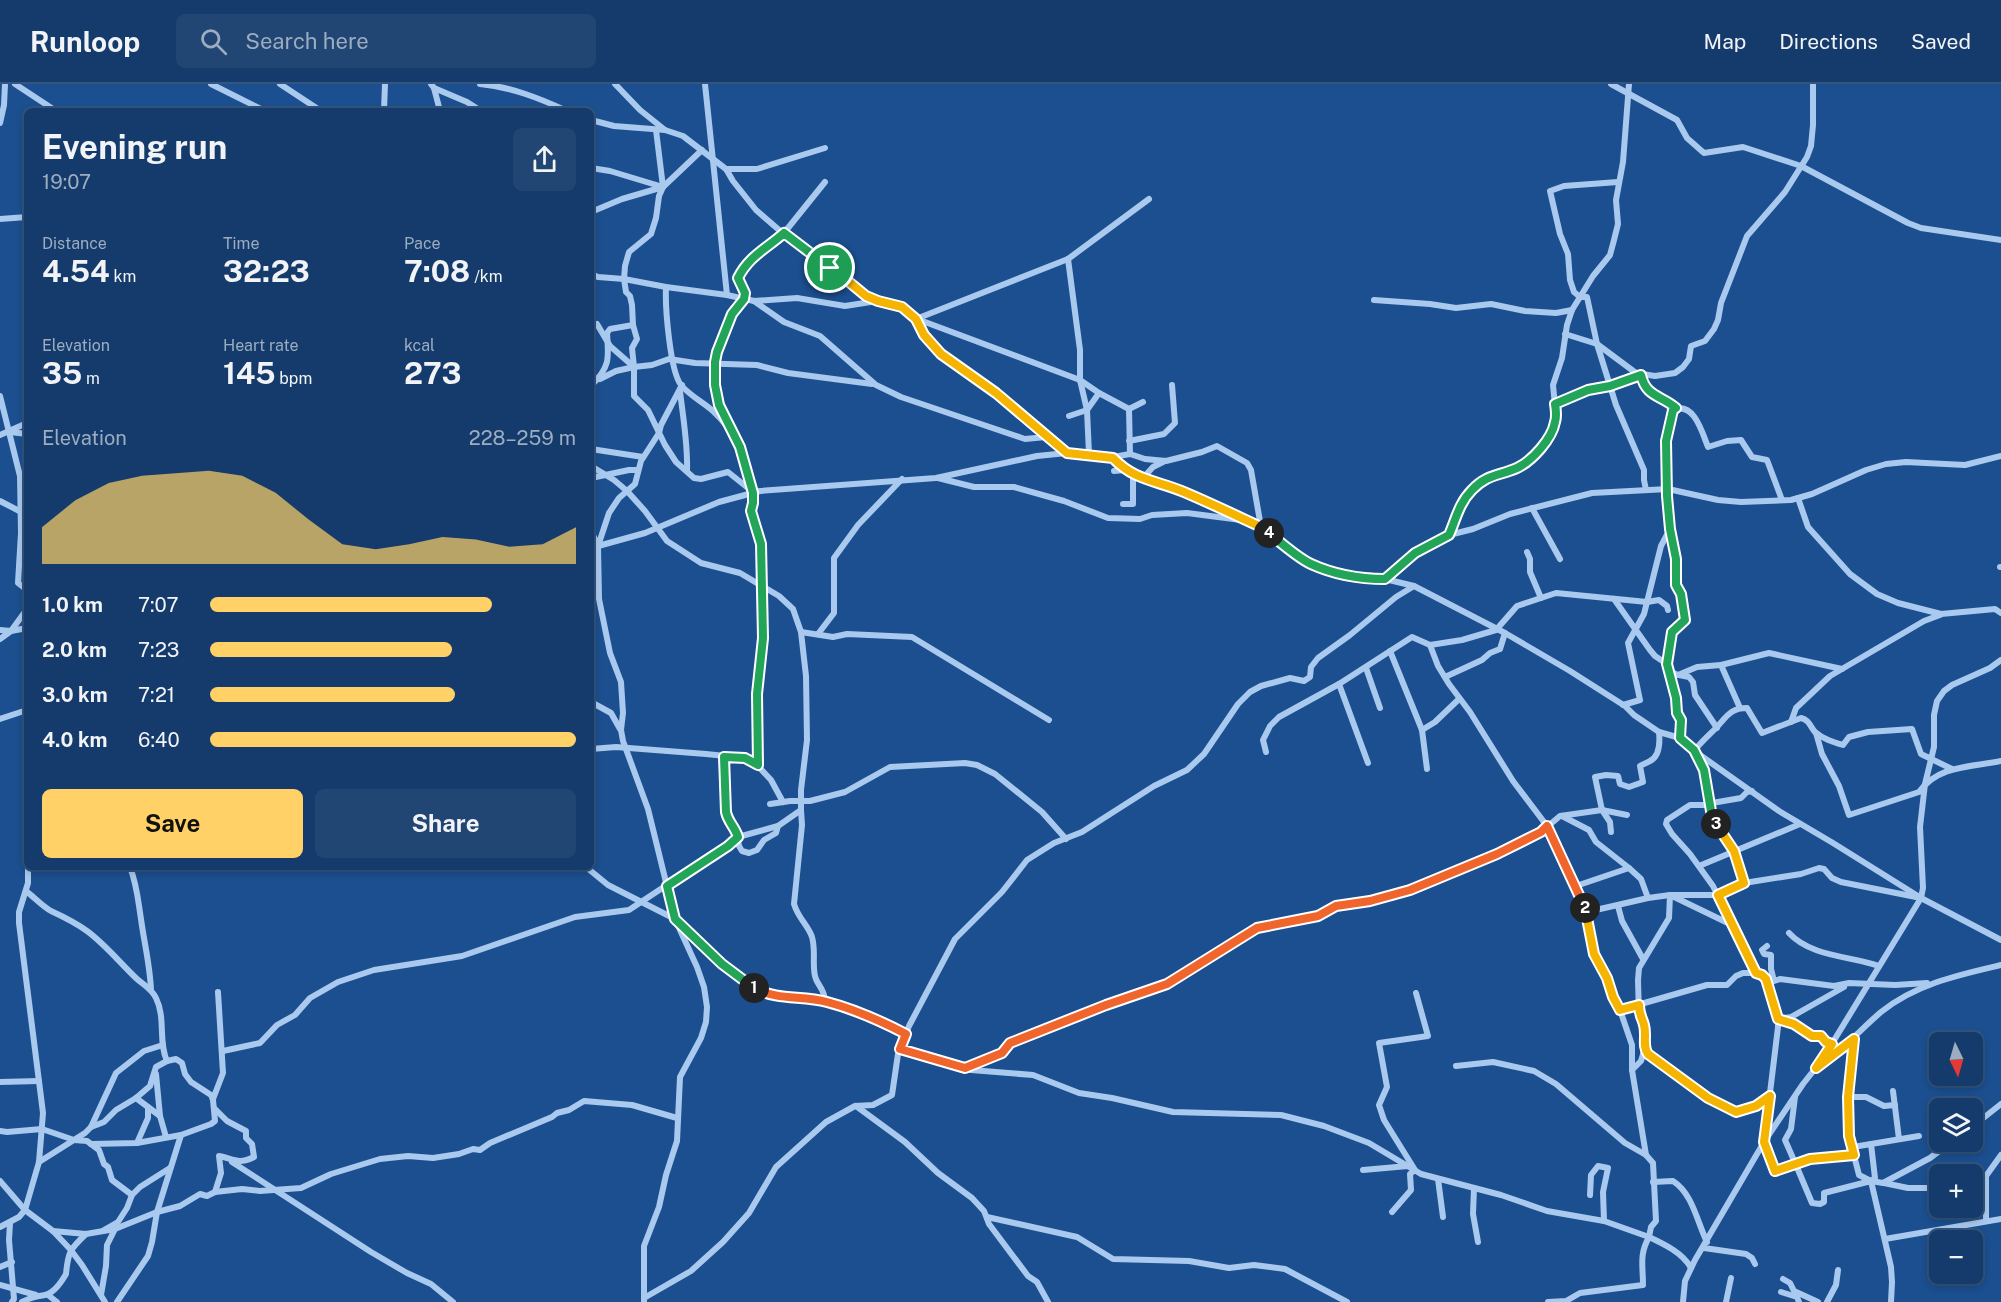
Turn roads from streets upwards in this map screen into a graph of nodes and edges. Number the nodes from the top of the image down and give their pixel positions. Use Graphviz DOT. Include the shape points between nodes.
graph roads {
  1 [pos="5,84"];
  2 [pos="15,84"];
  3 [pos="211,84"];
  4 [pos="280,84"];
  5 [pos="385,84"];
  6 [pos="480,84"];
  7 [pos="615,84"];
  8 [pos="705,84"];
  9 [pos="1611,84"];
  10 [pos="1629,84"];
  11 [pos="1813,84"];
  12 [pos="433,86"];
  13 [pos="1628,94"];
  14 [pos="51,108"];
  15 [pos="259,108"];
  16 [pos="316,108"];
  17 [pos="384,108"];
  18 [pos="439,108"];
  19 [pos="476,108"];
  20 [pos="560,108"];
  21 [pos="594,121"];
  22 [pos="0,123"];
  23 [pos="656,130"];
  24 [pos="665,130"];
  25 [pos="825,148"];
  26 [pos="702,150"];
  27 [pos="713,157"];
  28 [pos="1802,166"];
  29 [pos="594,168"];
  30 [pos="726,169"];
  31 [pos="825,182"];
  32 [pos="1618,182"];
  33 [pos="663,188"];
  34 [pos="1149,199"];
  35 [pos="594,211"];
  36 [pos="24,217"];
  37 [pos="0,219"];
  38 [pos="784,233"];
  39 [pos="2001,240"];
  40 [pos="1068,259"];
  41 [pos="594,275"];
  42 [pos="624,279"];
  43 [pos="666,287"];
  44 [pos="727,295"];
  45 [pos="1580,297"];
  46 [pos="744,299"];
  47 [pos="1374,300"];
  48 [pos="754,301"];
  49 [pos="878,301"];
  50 [pos="1572,310"];
  51 [pos="916,319"];
  52 [pos="597,324"];
  53 [pos="633,325"];
  54 [pos="1565,334"];
  55 [pos="608,340"];
  56 [pos="1597,344"];
  57 [pos="673,359"];
  58 [pos="715,362"];
  59 [pos="634,367"];
  60 [pos="1641,375"];
  61 [pos="597,380"];
  62 [pos="1080,380"];
  63 [pos="594,383"];
  64 [pos="876,385"];
  65 [pos="1172,385"];
  66 [pos="1610,386"];
  67 [pos="681,388"];
  68 [pos="1099,393"];
  69 [pos="0,396"];
  70 [pos="1143,402"];
  71 [pos="1555,404"];
  72 [pos="1676,408"];
  73 [pos="1129,409"];
  74 [pos="1087,411"];
  75 [pos="1069,416"];
  76 [pos="24,424"];
  77 [pos="728,425"];
  78 [pos="9,432"];
  79 [pos="0,433"];
  80 [pos="658,433"];
  81 [pos="24,434"];
  82 [pos="1046,437"];
  83 [pos="1129,441"];
  84 [pos="594,450"];
  85 [pos="1067,453"];
  86 [pos="1089,454"];
  87 [pos="1130,454"];
  88 [pos="2001,456"];
  89 [pos="643,458"];
  90 [pos="1113,458"];
  91 [pos="1166,461"];
  92 [pos="594,468"];
  93 [pos="638,470"];
  94 [pos="1125,470"];
  95 [pos="687,471"];
  96 [pos="1114,471"];
  97 [pos="605,475"];
  98 [pos="1133,475"];
  99 [pos="594,477"];
  100 [pos="936,478"];
  101 [pos="1143,478"];
  102 [pos="902,479"];
  103 [pos="1668,489"];
  104 [pos="1646,490"];
  105 [pos="627,491"];
  106 [pos="753,493"];
  107 [pos="1798,498"];
  108 [pos="1782,500"];
  109 [pos="0,501"];
  110 [pos="1123,504"];
  111 [pos="1532,508"];
  112 [pos="24,513"];
  113 [pos="1248,521"];
  114 [pos="1261,527"];
  115 [pos="658,528"];
  116 [pos="1670,529"];
  117 [pos="1449,535"];
  118 [pos="594,547"];
  119 [pos="1527,552"];
  120 [pos="1560,558"];
  121 [pos="1385,579"];
  122 [pos="762,585"];
  123 [pos="1414,586"];
  124 [pos="24,588"];
  125 [pos="1541,598"];
  126 [pos="1614,599"];
  127 [pos="1647,602"];
  128 [pos="1668,610"];
  129 [pos="24,613"];
  130 [pos="2001,613"];
  131 [pos="1941,614"];
  132 [pos="24,629"];
  133 [pos="1635,629"];
  134 [pos="0,630"];
  135 [pos="1496,630"];
  136 [pos="11,631"];
  137 [pos="801,632"];
  138 [pos="1505,633"];
  139 [pos="818,634"];
  140 [pos="0,639"];
  141 [pos="1431,645"];
  142 [pos="1390,651"];
  143 [pos="2001,660"];
  144 [pos="1720,665"];
  145 [pos="1366,668"];
  146 [pos="1668,668"];
  147 [pos="1842,669"];
  148 [pos="1678,675"];
  149 [pos="1445,677"];
  150 [pos="1339,684"];
  151 [pos="1459,699"];
  152 [pos="594,704"];
  153 [pos="1623,705"];
  154 [pos="1380,708"];
  155 [pos="1740,708"];
  156 [pos="24,711"];
  157 [pos="0,719"];
  158 [pos="1049,720"];
  159 [pos="1791,722"];
  160 [pos="1717,728"];
  161 [pos="621,730"];
  162 [pos="1422,730"];
  163 [pos="1659,732"];
  164 [pos="1815,732"];
  165 [pos="1680,738"];
  166 [pos="626,748"];
  167 [pos="594,749"];
  168 [pos="1694,750"];
  169 [pos="1266,752"];
  170 [pos="724,757"];
  171 [pos="1930,759"];
  172 [pos="2001,761"];
  173 [pos="1368,763"];
  174 [pos="758,765"];
  175 [pos="1427,769"];
  176 [pos="1952,769"];
  177 [pos="1925,784"];
  178 [pos="1752,791"];
  179 [pos="802,801"];
  180 [pos="783,802"];
  181 [pos="770,804"];
  182 [pos="801,810"];
  183 [pos="1602,810"];
  184 [pos="1627,815"];
  185 [pos="1560,816"];
  186 [pos="1712,817"];
  187 [pos="1800,824"];
  188 [pos="778,826"];
  189 [pos="1547,826"];
  190 [pos="1611,832"];
  191 [pos="738,837"];
  192 [pos="1066,838"];
  193 [pos="1734,851"];
  194 [pos="1699,866"];
  195 [pos="1629,868"];
  196 [pos="28,870"];
  197 [pos="131,870"];
  198 [pos="590,870"];
  199 [pos="1744,883"];
  200 [pos="667,886"];
  201 [pos="1576,886"];
  202 [pos="26,891"];
  203 [pos="1670,895"];
  204 [pos="1718,895"];
  205 [pos="1921,897"];
  206 [pos="1648,898"];
  207 [pos="642,902"];
  208 [pos="1618,906"];
  209 [pos="1587,912"];
  210 [pos="675,919"];
  211 [pos="1732,925"];
  212 [pos="1789,933"];
  213 [pos="2001,939"];
  214 [pos="1767,946"];
  215 [pos="1643,959"];
  216 [pos="2001,965"];
  217 [pos="1879,966"];
  218 [pos="1771,969"];
  219 [pos="1759,974"];
  220 [pos="1931,982"];
  221 [pos="1869,983"];
  222 [pos="1849,984"];
  223 [pos="151,990"];
  224 [pos="218,992"];
  225 [pos="1416,993"];
  226 [pos="825,1002"];
  227 [pos="1639,1005"];
  228 [pos="1620,1010"];
  229 [pos="1778,1019"];
  230 [pos="906,1034"];
  231 [pos="1854,1039"];
  232 [pos="1832,1044"];
  233 [pos="163,1045"];
  234 [pos="900,1049"];
  235 [pos="1644,1049"];
  236 [pos="223,1052"];
  237 [pos="167,1061"];
  238 [pos="1456,1066"];
  239 [pos="156,1067"];
  240 [pos="965,1068"];
  241 [pos="1816,1068"];
  242 [pos="1632,1070"];
  243 [pos="39,1081"];
  244 [pos="0,1082"];
  245 [pos="1893,1091"];
  246 [pos="1770,1096"];
  247 [pos="1795,1096"];
  248 [pos="1848,1097"];
  249 [pos="136,1098"];
  250 [pos="213,1100"];
  251 [pos="2001,1104"];
  252 [pos="856,1106"];
  253 [pos="1895,1106"];
  254 [pos="148,1107"];
  255 [pos="213,1108"];
  256 [pos="160,1116"];
  257 [pos="677,1118"];
  258 [pos="1983,1118"];
  259 [pos="91,1127"];
  260 [pos="42,1129"];
  261 [pos="0,1131"];
  262 [pos="181,1135"];
  263 [pos="1919,1136"];
  264 [pos="166,1137"];
  265 [pos="1899,1139"];
  266 [pos="74,1140"];
  267 [pos="1764,1142"];
  268 [pos="137,1143"];
  269 [pos="91,1144"];
  270 [pos="1871,1144"];
  271 [pos="1853,1147"];
  272 [pos="1937,1152"];
  273 [pos="1646,1155"];
  274 [pos="1854,1155"];
  275 [pos="2001,1155"];
  276 [pos="232,1161"];
  277 [pos="39,1162"];
  278 [pos="1796,1165"];
  279 [pos="1408,1166"];
  280 [pos="171,1167"];
  281 [pos="1363,1170"];
  282 [pos="1415,1170"];
  283 [pos="1983,1175"];
  284 [pos="1986,1176"];
  285 [pos="1438,1179"];
  286 [pos="0,1181"];
  287 [pos="1871,1181"];
  288 [pos="1653,1182"];
  289 [pos="1883,1183"];
  290 [pos="1474,1188"];
  291 [pos="1929,1188"];
  292 [pos="274,1190"];
  293 [pos="215,1192"];
  294 [pos="132,1195"];
  295 [pos="1590,1195"];
  296 [pos="25,1210"];
  297 [pos="157,1212"];
  298 [pos="1392,1212"];
  299 [pos="987,1217"];
  300 [pos="1443,1217"];
  301 [pos="2001,1219"];
  302 [pos="1605,1221"];
  303 [pos="1986,1221"];
  304 [pos="10,1223"];
  305 [pos="0,1227"];
  306 [pos="115,1229"];
  307 [pos="104,1230"];
  308 [pos="53,1231"];
  309 [pos="87,1234"];
  310 [pos="1649,1237"];
  311 [pos="1885,1239"];
  312 [pos="1478,1242"];
  313 [pos="1705,1245"];
  314 [pos="70,1249"];
  315 [pos="12,1262"];
  316 [pos="1755,1264"];
  317 [pos="0,1267"];
  318 [pos="1691,1268"];
  319 [pos="1838,1270"];
  320 [pos="1731,1278"];
  321 [pos="1784,1279"];
  322 [pos="0,1285"];
  323 [pos="12,1288"];
  324 [pos="1781,1292"];
  325 [pos="36,1295"];
  326 [pos="48,1295"];
  327 [pos="1797,1297"];
  328 [pos="104,1300"];
  329 [pos="644,1300"];
  330 [pos="12,1302"];
  331 [pos="22,1302"];
  332 [pos="57,1302"];
  333 [pos="117,1302"];
  334 [pos="453,1302"];
  335 [pos="1048,1302"];
  336 [pos="1347,1302"];
  337 [pos="1548,1302"];
  338 [pos="1683,1302"];
  339 [pos="1726,1302"];
  340 [pos="1818,1302"];
  341 [pos="1827,1302"];
  342 [pos="1891,1302"];
  1 -- 22 [label="street"];
  2 -- 14 [label="street"];
  3 -- 15 [label="street"];
  4 -- 16 [label="street"];
  5 -- 17 [label="street"];
  6 -- 20 [label="street" via="528,95"];
  7 -- 24 [label="street"];
  8 -- 27 [label="street"];
  9 -- 13 [label="street"];
  10 -- 13 [label="street"];
  11 -- 28 [label="street" via="1812,146"];
  12 -- 18 [label="street"];
  12 -- 19 [label="street"];
  13 -- 28 [label="street" via="1677,120 1687,138 1704,153 1743,147"];
  13 -- 32 [label="street"];
  21 -- 23 [label="street"];
  23 -- 24 [label="street"];
  23 -- 33 [label="street"];
  24 -- 26 [label="street" via="683,136"];
  25 -- 30 [label="street" via="757,169"];
  26 -- 27 [label="street"];
  26 -- 33 [label="street"];
  27 -- 30 [label="street"];
  27 -- 44 [label="street"];
  28 -- 39 [label="street" via="1908,224"];
  28 -- 60 [label="street" via="1747,236 1718,320 1705,341 1691,346 1689,359 1675,373"];
  29 -- 33 [label="street"];
  30 -- 38 [label="street" via="756,210"];
  31 -- 38 [label="street"];
  32 -- 45 [label="street" via="1618,224 1610,255"];
  32 -- 45 [label="street" via="1564,186 1550,191 1568,254 1570,280"];
  33 -- 35 [label="street"];
  33 -- 42 [label="street" via="651,234 629,252"];
  34 -- 40 [label="street"];
  36 -- 37 [label="street"];
  38 -- 46 [label="street" via="746,262 738,278"];
  38 -- 49 [label="street"];
  40 -- 51 [label="street"];
  40 -- 62 [label="street"];
  41 -- 42 [label="street"];
  42 -- 43 [label="street"];
  42 -- 53 [label="street"];
  43 -- 44 [label="street"];
  43 -- 57 [label="street" via="665,312"];
  44 -- 46 [label="street"];
  45 -- 50 [label="street"];
  45 -- 56 [label="street" via="1587,297"];
  46 -- 48 [label="street"];
  46 -- 58 [label="street" via="732,314"];
  47 -- 50 [label="street" via="1456,308 1491,304 1524,311"];
  48 -- 49 [label="street" via="797,298 845,306"];
  48 -- 64 [label="street" via="784,322 820,336"];
  49 -- 51 [label="street" via="902,307"];
  50 -- 54 [label="street"];
  51 -- 62 [label="street"];
  51 -- 82 [label="street" via="941,354 996,393"];
  52 -- 55 [label="street"];
  53 -- 55 [label="street" via="610,329"];
  53 -- 59 [label="street" via="637,339 632,348"];
  54 -- 56 [label="street"];
  54 -- 71 [label="street" via="1553,385"];
  55 -- 59 [label="street"];
  55 -- 61 [label="street" via="608,364"];
  56 -- 60 [label="street"];
  56 -- 66 [label="street"];
  57 -- 58 [label="street"];
  57 -- 59 [label="street"];
  57 -- 67 [label="street"];
  58 -- 64 [label="street"];
  58 -- 77 [label="street" via="719,405"];
  59 -- 61 [label="street"];
  59 -- 80 [label="street" via="634,396 648,410"];
  60 -- 66 [label="street"];
  60 -- 72 [label="street" via="1647,391"];
  61 -- 63 [label="street"];
  62 -- 68 [label="street"];
  62 -- 74 [label="street"];
  64 -- 82 [label="street" via="1025,439"];
  65 -- 83 [label="street" via="1175,423 1164,434"];
  66 -- 71 [label="street" via="1588,390"];
  66 -- 104 [label="street" via="1644,470"];
  67 -- 77 [label="street"];
  67 -- 80 [label="street"];
  67 -- 95 [label="street"];
  68 -- 73 [label="street"];
  68 -- 74 [label="street"];
  69 -- 78 [label="street"];
  70 -- 73 [label="street"];
  71 -- 117 [label="street" via="1555,425 1545,441 1525,463 1491,476 1473,488 1462,502"];
  72 -- 103 [label="street" via="1666,441"];
  72 -- 108 [label="street" via="1687,409 1698,422 1708,447 1741,440 1752,457 1767,459"];
  73 -- 83 [label="street"];
  74 -- 75 [label="street"];
  74 -- 86 [label="street"];
  76 -- 78 [label="street"];
  77 -- 106 [label="street" via="740,447"];
  78 -- 79 [label="street"];
  78 -- 81 [label="street"];
  78 -- 112 [label="street"];
  80 -- 89 [label="street"];
  80 -- 95 [label="street" via="676,462"];
  82 -- 85 [label="street"];
  83 -- 87 [label="street"];
  84 -- 89 [label="street"];
  85 -- 86 [label="street"];
  85 -- 100 [label="street"];
  86 -- 90 [label="street"];
  87 -- 90 [label="street"];
  87 -- 91 [label="street"];
  88 -- 107 [label="street" via="1965,465 1886,464"];
  89 -- 93 [label="street"];
  90 -- 94 [label="street"];
  91 -- 101 [label="street"];
  91 -- 114 [label="street" via="1217,446 1247,464"];
  92 -- 97 [label="street"];
  93 -- 97 [label="street"];
  93 -- 105 [label="street" via="635,484"];
  94 -- 96 [label="street"];
  94 -- 98 [label="street"];
  95 -- 106 [label="street" via="701,479 728,472"];
  97 -- 99 [label="street"];
  97 -- 105 [label="street"];
  98 -- 101 [label="street"];
  98 -- 110 [label="street" via="1133,504"];
  100 -- 102 [label="street"];
  100 -- 113 [label="street" via="974,487 1014,487 1108,518 1140,519 1187,513"];
  101 -- 113 [label="street"];
  102 -- 106 [label="street"];
  102 -- 139 [label="street" via="858,525 834,558 834,613"];
  103 -- 104 [label="street"];
  103 -- 108 [label="street" via="1719,500"];
  103 -- 116 [label="street"];
  104 -- 111 [label="street" via="1592,493"];
  105 -- 115 [label="street"];
  105 -- 118 [label="street" via="613,506"];
  106 -- 115 [label="street" via="719,502"];
  106 -- 122 [label="street" via="751,511 761,544"];
  107 -- 108 [label="street"];
  107 -- 131 [label="street" via="1808,527 1850,574 1877,594"];
  109 -- 112 [label="street"];
  111 -- 117 [label="street"];
  111 -- 120 [label="street"];
  112 -- 124 [label="street" via="18,583"];
  113 -- 114 [label="street"];
  114 -- 121 [label="street" via="1308,563 1352,576"];
  115 -- 118 [label="street"];
  115 -- 122 [label="street" via="668,541 701,563 740,573"];
  116 -- 127 [label="street" via="1661,546"];
  116 -- 146 [label="street" via="1676,585 1685,620 1672,632"];
  117 -- 121 [label="street" via="1415,553"];
  118 -- 161 [label="street" via="599,599 621,682"];
  119 -- 125 [label="street"];
  121 -- 123 [label="street"];
  122 -- 137 [label="street" via="794,609"];
  122 -- 174 [label="street"];
  123 -- 135 [label="street"];
  123 -- 192 [label="street" via="1318,658 1310,677 1304,681 1280,680 1250,692 1204,754 1187,770"];
  125 -- 126 [label="street" via="1556,594"];
  125 -- 135 [label="street" via="1517,606"];
  126 -- 127 [label="street"];
  126 -- 133 [label="street"];
  127 -- 128 [label="street" via="1659,600"];
  127 -- 133 [label="street"];
  129 -- 136 [label="street"];
  130 -- 131 [label="street" via="1995,609"];
  131 -- 147 [label="street"];
  132 -- 136 [label="street"];
  133 -- 146 [label="street"];
  133 -- 153 [label="street" via="1628,643 1640,700"];
  134 -- 136 [label="street"];
  135 -- 138 [label="street"];
  135 -- 141 [label="street"];
  136 -- 140 [label="street"];
  137 -- 139 [label="street"];
  137 -- 179 [label="street" via="807,740"];
  138 -- 149 [label="street" via="1500,649"];
  138 -- 153 [label="street"];
  139 -- 158 [label="street" via="912,637"];
  141 -- 142 [label="street" via="1412,637"];
  141 -- 149 [label="street"];
  142 -- 145 [label="street"];
  142 -- 162 [label="street"];
  143 -- 171 [label="street" via="1944,691 1937,701"];
  144 -- 147 [label="street" via="1769,653"];
  144 -- 148 [label="street" via="1696,667"];
  144 -- 155 [label="street"];
  145 -- 150 [label="street"];
  145 -- 154 [label="street"];
  146 -- 148 [label="street"];
  146 -- 165 [label="street" via="1681,720"];
  147 -- 159 [label="street" via="1807,695"];
  148 -- 160 [label="street" via="1693,681 1695,695"];
  149 -- 151 [label="street"];
  150 -- 169 [label="street" via="1279,717 1263,740"];
  150 -- 173 [label="street"];
  151 -- 162 [label="street"];
  151 -- 189 [label="street"];
  152 -- 161 [label="street" via="610,713"];
  153 -- 163 [label="street"];
  155 -- 159 [label="street" via="1747,708 1762,733"];
  155 -- 160 [label="street" via="1725,716"];
  156 -- 157 [label="street"];
  159 -- 164 [label="street" via="1806,719"];
  160 -- 168 [label="street"];
  161 -- 166 [label="street"];
  162 -- 175 [label="street"];
  163 -- 165 [label="street"];
  163 -- 183 [label="street" via="1658,751 1639,770 1643,783 1629,787 1620,783 1618,776 1595,777"];
  164 -- 171 [label="street" via="1843,745 1849,737 1868,732 1912,729 1921,754"];
  164 -- 177 [label="street" via="1849,815 1919,792"];
  165 -- 168 [label="street"];
  166 -- 167 [label="street"];
  166 -- 170 [label="street"];
  166 -- 200 [label="street" via="648,809"];
  168 -- 178 [label="street"];
  168 -- 186 [label="street" via="1704,770"];
  170 -- 174 [label="street" via="745,758"];
  170 -- 191 [label="street" via="726,812"];
  171 -- 176 [label="street"];
  171 -- 177 [label="street"];
  172 -- 176 [label="street"];
  174 -- 180 [label="street"];
  176 -- 177 [label="street"];
  177 -- 205 [label="street" via="1920,827"];
  178 -- 186 [label="street" via="1741,798 1712,803"];
  178 -- 187 [label="street"];
  179 -- 180 [label="street"];
  179 -- 182 [label="street"];
  179 -- 192 [label="street" via="855,788 890,767 964,763 995,774 1042,812"];
  180 -- 181 [label="street"];
  182 -- 188 [label="street"];
  182 -- 226 [label="street" via="794,904 810,932 815,978 825,993"];
  183 -- 184 [label="street"];
  183 -- 185 [label="street"];
  183 -- 190 [label="street"];
  185 -- 189 [label="street"];
  185 -- 195 [label="street" via="1589,830 1596,842"];
  186 -- 193 [label="street"];
  186 -- 194 [label="street" via="1707,804 1692,805 1666,822"];
  187 -- 193 [label="street"];
  187 -- 205 [label="street"];
  188 -- 191 [label="street"];
  188 -- 191 [label="street" via="776,833 749,853 738,846"];
  189 -- 201 [label="street"];
  189 -- 240 [label="street" via="1497,854 1410,890 1336,906 1318,916 1257,928 1167,984 1010,1043 1002,1053"];
  191 -- 200 [label="street"];
  192 -- 230 [label="street" via="1027,860 1002,892 955,939"];
  193 -- 194 [label="street"];
  193 -- 199 [label="street"];
  194 -- 204 [label="street"];
  195 -- 201 [label="street"];
  195 -- 206 [label="street" via="1641,879"];
  196 -- 202 [label="street"];
  197 -- 223 [label="street" via="149,955"];
  198 -- 207 [label="street" via="608,885"];
  199 -- 204 [label="street"];
  199 -- 205 [label="street" via="1819,868 1841,882"];
  200 -- 207 [label="street"];
  200 -- 210 [label="street"];
  201 -- 209 [label="street"];
  202 -- 223 [label="street" via="90,933"];
  202 -- 243 [label="street" via="19,923"];
  203 -- 204 [label="street"];
  203 -- 206 [label="street"];
  203 -- 211 [label="street"];
  203 -- 215 [label="street" via="1669,918"];
  204 -- 211 [label="street"];
  205 -- 213 [label="street"];
  205 -- 217 [label="street"];
  206 -- 208 [label="street"];
  207 -- 210 [label="street"];
  207 -- 236 [label="street" via="629,910 575,918 462,956 397,965 338,982 310,998 260,1043"];
  208 -- 209 [label="street"];
  208 -- 215 [label="street"];
  209 -- 228 [label="street" via="1594,954"];
  210 -- 226 [label="street" via="722,964 753,987 768,995"];
  210 -- 257 [label="street" via="697,967 707,1007 701,1038 680,1077"];
  211 -- 219 [label="street"];
  212 -- 217 [label="street" via="1794,939 1837,957"];
  214 -- 218 [label="street" via="1762,950 1771,955"];
  215 -- 227 [label="street" via="1638,980"];
  216 -- 220 [label="street"];
  217 -- 221 [label="street"];
  218 -- 219 [label="street"];
  218 -- 222 [label="street" via="1774,981"];
  219 -- 227 [label="street" via="1743,973 1727,985 1707,985"];
  219 -- 229 [label="street" via="1766,979"];
  220 -- 221 [label="street"];
  220 -- 231 [label="street" via="1881,1012"];
  221 -- 222 [label="street"];
  221 -- 232 [label="street"];
  222 -- 229 [label="street" via="1791,1017"];
  223 -- 233 [label="street" via="162,1018"];
  224 -- 236 [label="street"];
  225 -- 282 [label="street" via="1428,1036 1379,1044 1387,1087 1379,1105"];
  226 -- 230 [label="street"];
  227 -- 228 [label="street"];
  227 -- 235 [label="street" via="1639,1016 1645,1025"];
  228 -- 242 [label="street" via="1632,1045"];
  229 -- 232 [label="street"];
  229 -- 246 [label="street"];
  230 -- 234 [label="street"];
  231 -- 241 [label="street"];
  231 -- 248 [label="street"];
  232 -- 241 [label="street"];
  233 -- 237 [label="street"];
  233 -- 259 [label="street" via="144,1052 116,1073"];
  234 -- 240 [label="street"];
  234 -- 252 [label="street" via="892,1095 873,1105"];
  235 -- 242 [label="street"];
  235 -- 246 [label="street" via="1708,1098 1736,1112 1756,1106"];
  236 -- 250 [label="street" via="223,1073"];
  237 -- 239 [label="street"];
  237 -- 250 [label="street" via="176,1059 182,1064 191,1082"];
  238 -- 273 [label="street" via="1493,1062 1534,1071"];
  239 -- 249 [label="street" via="150,1086"];
  239 -- 256 [label="street"];
  240 -- 279 [label="street" via="1033,1075 1079,1092 1173,1112 1281,1115 1369,1143"];
  241 -- 247 [label="street"];
  242 -- 273 [label="street"];
  243 -- 244 [label="street"];
  243 -- 260 [label="street"];
  245 -- 253 [label="street"];
  246 -- 267 [label="street"];
  247 -- 267 [label="street"];
  247 -- 278 [label="street" via="1791,1129 1785,1140"];
  248 -- 253 [label="street" via="1866,1096 1884,1106"];
  248 -- 271 [label="street"];
  249 -- 254 [label="street"];
  249 -- 259 [label="street"];
  250 -- 255 [label="street"];
  251 -- 258 [label="street"];
  252 -- 299 [label="street" via="972,1198"];
  252 -- 329 [label="street" via="826,1122 785,1157 749,1213 691,1272"];
  253 -- 265 [label="street"];
  254 -- 256 [label="street"];
  254 -- 268 [label="street" via="148,1118"];
  255 -- 262 [label="street" via="215,1121"];
  255 -- 276 [label="street" via="246,1131 252,1144 254,1157"];
  256 -- 264 [label="street"];
  257 -- 292 [label="street" via="632,1106 584,1101 480,1150 433,1158 380,1160 331,1174 302,1188"];
  257 -- 329 [label="street" via="674,1157 644,1246"];
  259 -- 266 [label="street"];
  260 -- 261 [label="street"];
  260 -- 266 [label="street"];
  260 -- 277 [label="street"];
  262 -- 264 [label="street"];
  262 -- 280 [label="street"];
  263 -- 265 [label="street"];
  264 -- 268 [label="street"];
  265 -- 270 [label="street"];
  266 -- 269 [label="street"];
  266 -- 277 [label="street"];
  267 -- 278 [label="street" via="1775,1171"];
  267 -- 313 [label="street"];
  268 -- 269 [label="street"];
  269 -- 294 [label="street" via="99,1150 112,1180"];
  270 -- 271 [label="street"];
  270 -- 287 [label="street" via="1875,1178"];
  271 -- 274 [label="street"];
  272 -- 289 [label="street"];
  273 -- 288 [label="street" via="1653,1163"];
  274 -- 278 [label="street" via="1822,1157"];
  274 -- 287 [label="street" via="1859,1175"];
  275 -- 284 [label="street"];
  276 -- 292 [label="street"];
  276 -- 293 [label="street" via="219,1156 221,1173"];
  277 -- 296 [label="street"];
  278 -- 287 [label="street" via="1812,1203 1824,1202 1824,1193"];
  279 -- 281 [label="street"];
  279 -- 282 [label="street"];
  280 -- 294 [label="street"];
  280 -- 297 [label="street"];
  282 -- 285 [label="street"];
  282 -- 298 [label="street" via="1410,1174 1411,1190"];
  283 -- 284 [label="street"];
  284 -- 303 [label="street"];
  285 -- 290 [label="street"];
  285 -- 300 [label="street"];
  286 -- 296 [label="street"];
  287 -- 289 [label="street"];
  287 -- 311 [label="street"];
  288 -- 310 [label="street" via="1656,1221"];
  288 -- 313 [label="street" via="1673,1181 1682,1189 1694,1209"];
  289 -- 291 [label="street"];
  290 -- 302 [label="street" via="1547,1211"];
  290 -- 312 [label="street"];
  292 -- 293 [label="street"];
  292 -- 334 [label="street" via="371,1252 431,1284"];
  293 -- 297 [label="street"];
  294 -- 307 [label="street" via="118,1222"];
  295 -- 302 [label="street" via="1591,1175 1598,1166 1608,1168 1603,1192"];
  296 -- 304 [label="street"];
  296 -- 308 [label="street"];
  297 -- 306 [label="street"];
  297 -- 333 [label="street" via="148,1256"];
  299 -- 335 [label="street"];
  299 -- 336 [label="street" via="1077,1237 1113,1259 1285,1269"];
  301 -- 303 [label="street"];
  302 -- 310 [label="street"];
  303 -- 311 [label="street"];
  304 -- 305 [label="street"];
  304 -- 315 [label="street"];
  306 -- 307 [label="street"];
  306 -- 328 [label="street" via="107,1245 101,1294"];
  307 -- 309 [label="street"];
  308 -- 309 [label="street"];
  308 -- 314 [label="street"];
  309 -- 314 [label="street"];
  310 -- 318 [label="street" via="1677,1252"];
  310 -- 337 [label="street" via="1642,1248 1643,1285 1581,1293"];
  311 -- 342 [label="street"];
  313 -- 316 [label="street" via="1746,1254"];
  313 -- 318 [label="street"];
  314 -- 326 [label="street" via="66,1274"];
  314 -- 328 [label="street"];
  315 -- 317 [label="street"];
  315 -- 323 [label="street"];
  318 -- 338 [label="street"];
  319 -- 341 [label="street"];
  320 -- 339 [label="street"];
  321 -- 327 [label="street"];
  322 -- 323 [label="street"];
  323 -- 325 [label="street"];
  323 -- 330 [label="street"];
  324 -- 327 [label="street"];
  325 -- 326 [label="street"];
  325 -- 331 [label="street"];
  326 -- 332 [label="street"];
  327 -- 340 [label="street"];
}
